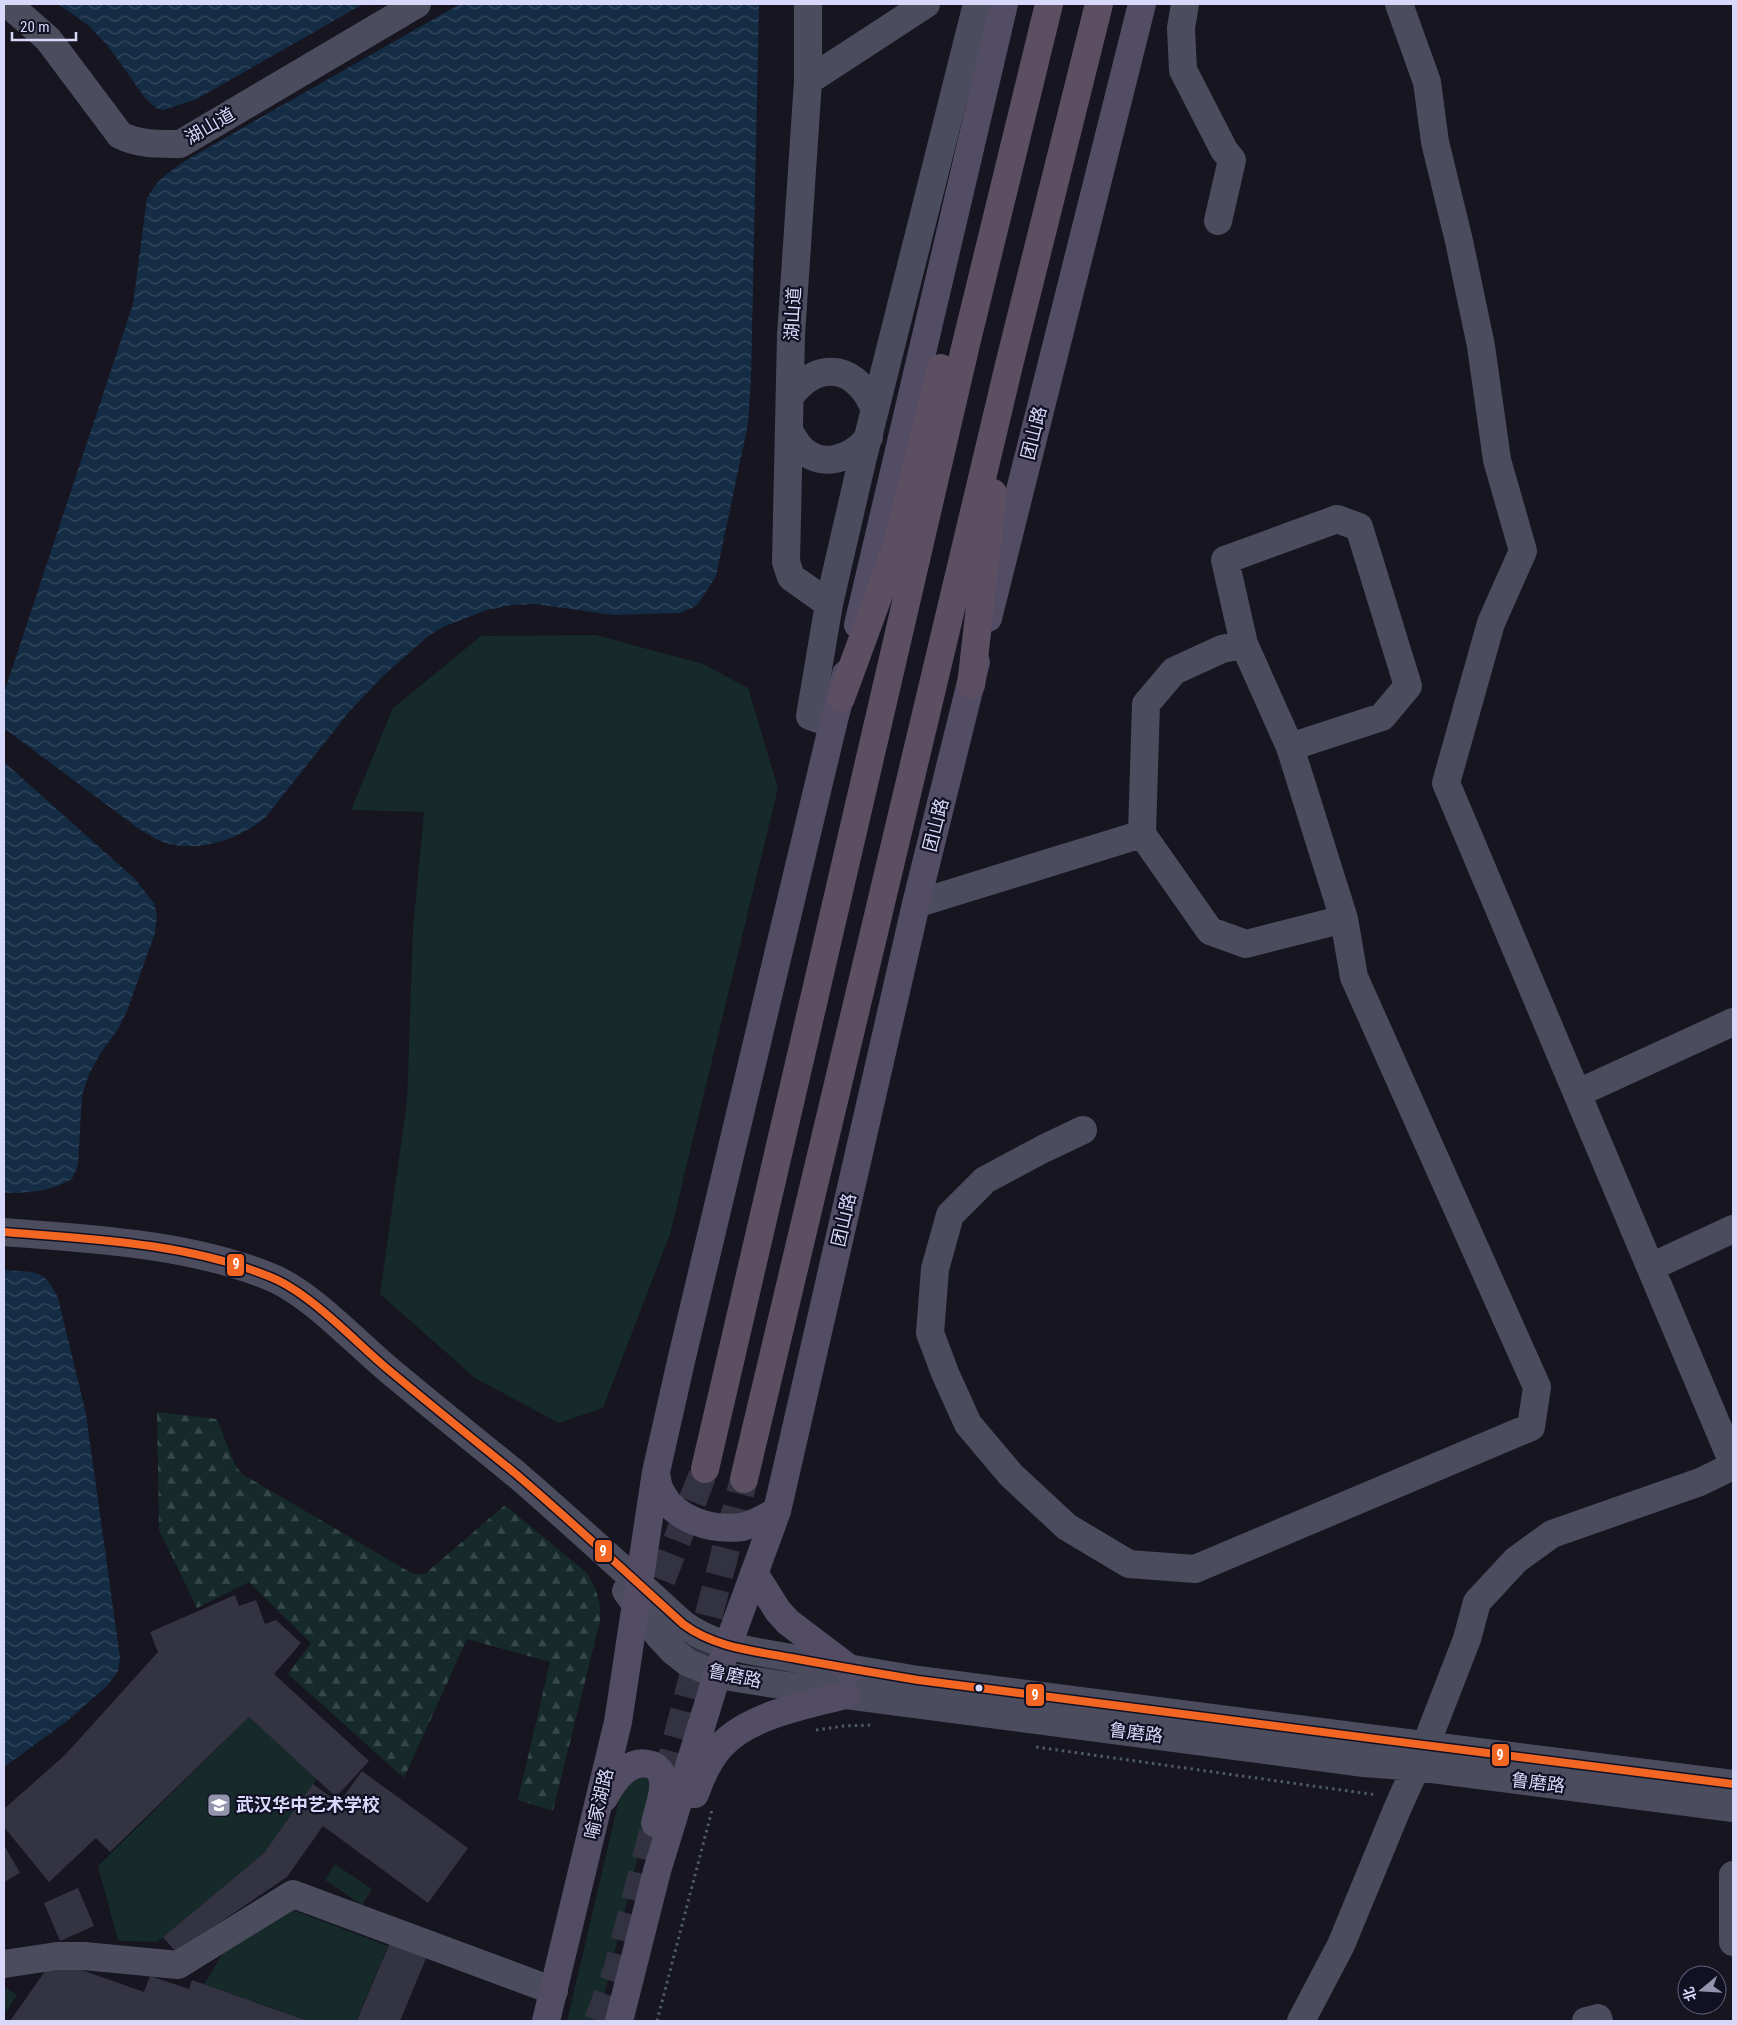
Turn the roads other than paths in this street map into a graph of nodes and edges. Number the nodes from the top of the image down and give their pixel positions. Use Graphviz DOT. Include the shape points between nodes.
graph roads {
  1 [pos="8,4"];
  2 [pos="417,4"];
  3 [pos="808,4"];
  4 [pos="926,4"];
  5 [pos="977,4"];
  6 [pos="1004,4"];
  7 [pos="1049,4"];
  8 [pos="1099,4"];
  9 [pos="1142,4"];
  10 [pos="1185,4"];
  11 [pos="1399,4"];
  12 [pos="808,81"];
  13 [pos="1218,221"];
  14 [pos="966,344"];
  15 [pos="1009,365"];
  16 [pos="791,395"];
  17 [pos="875,410"];
  18 [pos="790,432"];
  19 [pos="868,437"];
  20 [pos="829,604"];
  21 [pos="1244,644"];
  22 [pos="971,686"];
  23 [pos="841,698"];
  24 [pos="832,724"];
  25 [pos="1290,746"];
  26 [pos="1142,834"];
  27 [pos="916,904"];
  28 [pos="1344,919"];
  29 [pos="1733,1022"];
  30 [pos="1578,1093"];
  31 [pos="1083,1130"];
  32 [pos="1733,1229"];
  33 [pos="4,1232"];
  34 [pos="1651,1267"];
  35 [pos="1733,1462"];
  36 [pos="1733,1466"];
  37 [pos="706,1469"];
  38 [pos="656,1472"];
  39 [pos="744,1479"];
  40 [pos="777,1511"];
  41 [pos="754,1573"];
  42 [pos="637,1594"];
  43 [pos="726,1645"];
  44 [pos="716,1675"];
  45 [pos="848,1682"];
  46 [pos="1421,1757"];
  47 [pos="1733,1784"];
  48 [pos="598,1808"];
  49 [pos="1733,1808"];
  50 [pos="658,1871"];
  51 [pos="1733,1875"];
  52 [pos="1733,1942"];
  53 [pos="4,1964"];
  54 [pos="554,1991"];
  55 [pos="546,2021"];
  56 [pos="619,2021"];
  57 [pos="1301,2021"];
  58 [pos="1586,2021"];
  59 [pos="1599,2021"];
  1 -- 2 [label="street, 湖山道" via="48,39 120,135 133,142 180,144"];
  3 -- 12 [label="street, 湖山道"];
  4 -- 12 [label="street"];
  5 -- 17 [label="street"];
  6 -- 23 [label="main road"];
  7 -- 14 [label="highway"];
  8 -- 15 [label="highway, 团山路"];
  9 -- 22 [label="main road, 团山路"];
  10 -- 13 [label="street" via="1181,28 1183,70 1232,160"];
  11 -- 30 [label="street" via="1427,82 1435,142 1481,346 1497,460 1523,551 1491,623 1446,783"];
  12 -- 16 [label="street, 湖山道" via="791,335"];
  14 -- 23 [label="highway" via="944,359 896,548"];
  14 -- 37 [label="highway"];
  15 -- 22 [label="highway"];
  15 -- 39 [label="highway, 团山路"];
  16 -- 17 [label="street" via="811,376 824,372 838,373 851,377 862,386"];
  16 -- 18 [label="street, 湖山道"];
  17 -- 19 [label="street"];
  18 -- 19 [label="street" via="798,446 822,459 849,455"];
  18 -- 20 [label="street, 湖山道" via="787,568 797,583"];
  19 -- 20 [label="street"];
  20 -- 24 [label="street" via="810,716"];
  21 -- 25 [label="street"];
  21 -- 25 [label="street" via="1225,560 1337,519 1359,528 1408,686 1382,717"];
  21 -- 26 [label="street" via="1222,649 1174,671 1146,704"];
  22 -- 27 [label="main road, 团山路"];
  23 -- 24 [label="main road"];
  24 -- 38 [label="main road"];
  25 -- 28 [label="street"];
  26 -- 27 [label="street"];
  26 -- 28 [label="street" via="1210,931 1246,944"];
  27 -- 40 [label="main road, 团山路"];
  28 -- 31 [label="street" via="1354,977 1537,1387 1531,1427 1195,1569 1129,1564 1067,1527 1011,1475 968,1424 930,1333 935,1269 950,1215 986,1180"];
  29 -- 30 [label="street"];
  30 -- 34 [label="street"];
  32 -- 34 [label="street"];
  33 -- 42 [label="street" via="114,1241 206,1256 271,1276 315,1306 517,1476 598,1548"];
  34 -- 35 [label="street"];
  36 -- 46 [label="street" via="1700,1482 1552,1534 1516,1560 1477,1602 1468,1639"];
  38 -- 40 [label="main road" via="659,1490 676,1513 706,1524 742,1526"];
  38 -- 42 [label="main road"];
  40 -- 41 [label="main road, 团山路"];
  41 -- 43 [label="main road, 团山路"];
  41 -- 45 [label="main road" via="778,1611"];
  42 -- 43 [label="street, 鲁磨路" via="692,1631"];
  42 -- 44 [label="street, 鲁磨路" via="659,1636 673,1651 687,1662"];
  42 -- 48 [label="main road, 喻家湖路" via="618,1722"];
  43 -- 44 [label="main road"];
  43 -- 45 [label="street, 鲁磨路"];
  44 -- 45 [label="street, 鲁磨路"];
  44 -- 50 [label="main road"];
  45 -- 46 [label="street, 鲁磨路" via="918,1680 1325,1732"];
  45 -- 50 [label="main road" via="797,1708 750,1725 721,1746 691,1802 675,1860"];
  46 -- 47 [label="street, 鲁磨路"];
  46 -- 49 [label="street, 鲁磨路"];
  46 -- 57 [label="street" via="1341,1945"];
  48 -- 50 [label="main road" via="611,1785 628,1768 647,1764 660,1771 663,1784 648,1853"];
  48 -- 54 [label="main road, 喻家湖路"];
  50 -- 56 [label="main road"];
  51 -- 52 [label="street"];
  53 -- 54 [label="street" via="57,1956 84,1956 178,1965 293,1894"];
  54 -- 55 [label="main road, 喻家湖路"];
  58 -- 59 [label="street" via="1598,2018"];
}
